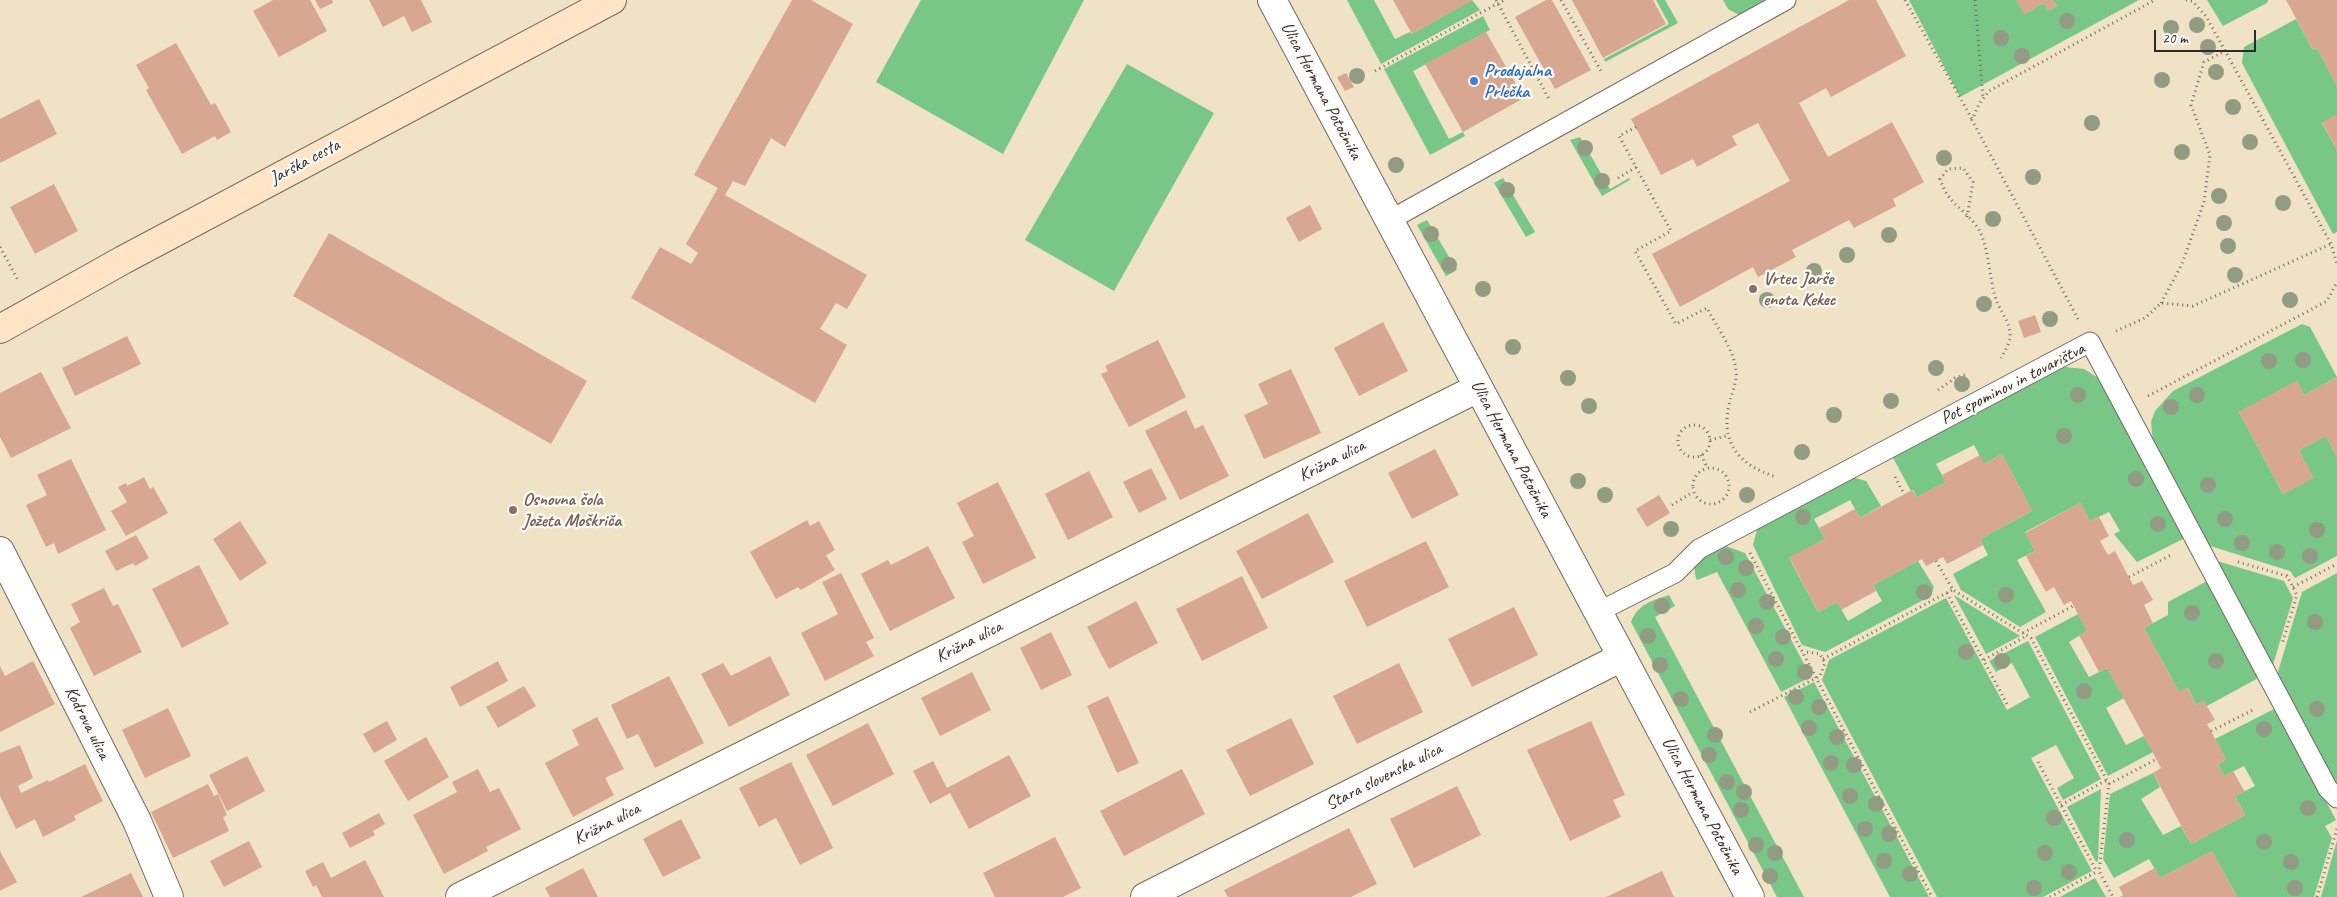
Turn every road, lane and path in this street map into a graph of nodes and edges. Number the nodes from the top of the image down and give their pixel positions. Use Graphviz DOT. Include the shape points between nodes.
graph roads {
  1 [pos="612,0"];
  2 [pos="1272,0"];
  3 [pos="1504,0"];
  4 [pos="1561,0"];
  5 [pos="1786,0"];
  6 [pos="1905,0"];
  7 [pos="1974,0"];
  8 [pos="2155,0"];
  9 [pos="2186,0"];
  10 [pos="1497,2"];
  11 [pos="2225,51"];
  12 [pos="1375,71"];
  13 [pos="1614,96"];
  14 [pos="1983,99"];
  15 [pos="1972,120"];
  16 [pos="1562,125"];
  17 [pos="1636,127"];
  18 [pos="1636,167"];
  19 [pos="1618,178"];
  20 [pos="1967,217"];
  21 [pos="1390,220"];
  22 [pos="2331,244"];
  23 [pos="0,247"];
  24 [pos="2337,264"];
  25 [pos="2337,282"];
  26 [pos="2161,303"];
  27 [pos="34,309"];
  28 [pos="0,329"];
  29 [pos="2090,342"];
  30 [pos="1998,363"];
  31 [pos="1973,373"];
  32 [pos="1478,388"];
  33 [pos="1932,397"];
  34 [pos="2126,408"];
  35 [pos="1729,435"];
  36 [pos="1710,440"];
  37 [pos="1701,456"];
  38 [pos="1707,468"];
  39 [pos="1782,476"];
  40 [pos="1693,492"];
  41 [pos="1672,505"];
  42 [pos="1737,529"];
  43 [pos="2199,546"];
  44 [pos="0,551"];
  45 [pos="1936,561"];
  46 [pos="2337,564"];
  47 [pos="2129,577"];
  48 [pos="2293,587"];
  49 [pos="1953,590"];
  50 [pos="1947,593"];
  51 [pos="2073,606"];
  52 [pos="1598,612"];
  53 [pos="2023,633"];
  54 [pos="2027,635"];
  55 [pos="1803,653"];
  56 [pos="1622,656"];
  57 [pos="1823,659"];
  58 [pos="1984,660"];
  59 [pos="1816,678"];
  60 [pos="2275,689"];
  61 [pos="2007,704"];
  62 [pos="1750,712"];
  63 [pos="2211,731"];
  64 [pos="2157,759"];
  65 [pos="2038,762"];
  66 [pos="2108,782"];
  67 [pos="2337,798"];
  68 [pos="2061,805"];
  69 [pos="2337,829"];
  70 [pos="2098,871"];
  71 [pos="169,897"];
  72 [pos="460,897"];
  73 [pos="1145,897"];
  74 [pos="1750,897"];
  75 [pos="1932,897"];
  76 [pos="2050,897"];
  77 [pos="2113,897"];
  78 [pos="2317,897"];
  1 -- 27 [label="street, Jarška cesta"];
  2 -- 21 [label="street, Ulica Hermana Potočnika"];
  3 -- 10 [label="path"];
  4 -- 13 [label="path"];
  5 -- 13 [label="lane"];
  6 -- 15 [label="path"];
  7 -- 14 [label="path"];
  8 -- 14 [label="path" via="1989,91"];
  9 -- 11 [label="path" via="2192,1 2206,16"];
  10 -- 12 [label="path"];
  10 -- 16 [label="path"];
  11 -- 22 [label="path"];
  11 -- 26 [label="path" via="2204,62 2191,105 2210,155 2204,202 2182,264"];
  13 -- 16 [label="lane"];
  14 -- 15 [label="path"];
  15 -- 29 [label="path"];
  16 -- 21 [label="lane"];
  17 -- 18 [label="path" via="1619,136"];
  18 -- 19 [label="path"];
  18 -- 35 [label="path" via="1671,231 1635,251 1676,324 1707,308 1734,359 1736,374 1729,403"];
  20 -- 20 [label="path" via="1945,194 1940,179 1948,169 1963,168 1973,182"];
  20 -- 30 [label="path" via="1975,224 1983,240 1997,303 2006,316 2010,333 2010,341"];
  21 -- 32 [label="street, Ulica Hermana Potočnika"];
  22 -- 24 [label="path"];
  22 -- 26 [label="path" via="2193,306"];
  23 -- 27 [label="path"];
  25 -- 34 [label="path" via="2327,301"];
  26 -- 29 [label="path" via="2145,318"];
  27 -- 28 [label="street, Jarška cesta"];
  29 -- 34 [label="lane, Pot spominov in tovarištva"];
  29 -- 42 [label="lane, Pot spominov in tovarištva"];
  31 -- 33 [label="path" via="1944,384"];
  32 -- 52 [label="street, Ulica Hermana Potočnika"];
  32 -- 72 [label="street, Križna ulica"];
  34 -- 43 [label="lane, Pot spominov in tovarištva"];
  35 -- 36 [label="path"];
  35 -- 39 [label="path" via="1737,454 1749,466 1770,475"];
  36 -- 37 [label="path" via="1708,449"];
  36 -- 37 [label="path" via="1707,432 1699,426 1690,425 1678,437 1678,446 1684,454"];
  37 -- 38 [label="path"];
  38 -- 40 [label="path" via="1697,472 1692,481"];
  38 -- 40 [label="path" via="1717,468 1726,475 1727,495 1720,502 1709,504 1699,501"];
  40 -- 41 [label="path"];
  42 -- 52 [label="lane, Pot spominov in tovarištva" via="1699,549 1675,573"];
  42 -- 55 [label="path"];
  43 -- 47 [label="path"];
  43 -- 48 [label="path" via="2287,576"];
  43 -- 60 [label="lane, Pot spominov in tovarištva"];
  44 -- 71 [label="street, Kodrova ulica" via="137,821"];
  45 -- 49 [label="path"];
  46 -- 48 [label="path"];
  48 -- 60 [label="path" via="2297,595"];
  49 -- 50 [label="path"];
  49 -- 53 [label="path"];
  50 -- 57 [label="path"];
  50 -- 58 [label="path"];
  51 -- 53 [label="path"];
  52 -- 56 [label="street, Ulica Hermana Potočnika"];
  53 -- 54 [label="path"];
  54 -- 58 [label="path"];
  54 -- 66 [label="path"];
  55 -- 57 [label="path" via="1820,654"];
  55 -- 59 [label="path"];
  56 -- 73 [label="street, Stara slovenska ulica"];
  56 -- 74 [label="street, Ulica Hermana Potočnika"];
  57 -- 59 [label="path" via="1825,663"];
  58 -- 61 [label="path"];
  59 -- 62 [label="path"];
  59 -- 75 [label="path"];
  60 -- 63 [label="path"];
  60 -- 67 [label="lane, Pot spominov in tovarištva" via="2328,788"];
  64 -- 66 [label="path"];
  65 -- 68 [label="path"];
  66 -- 68 [label="path"];
  66 -- 70 [label="path"];
  68 -- 70 [label="path"];
  69 -- 78 [label="path"];
  70 -- 76 [label="path"];
  70 -- 77 [label="path"];
}
